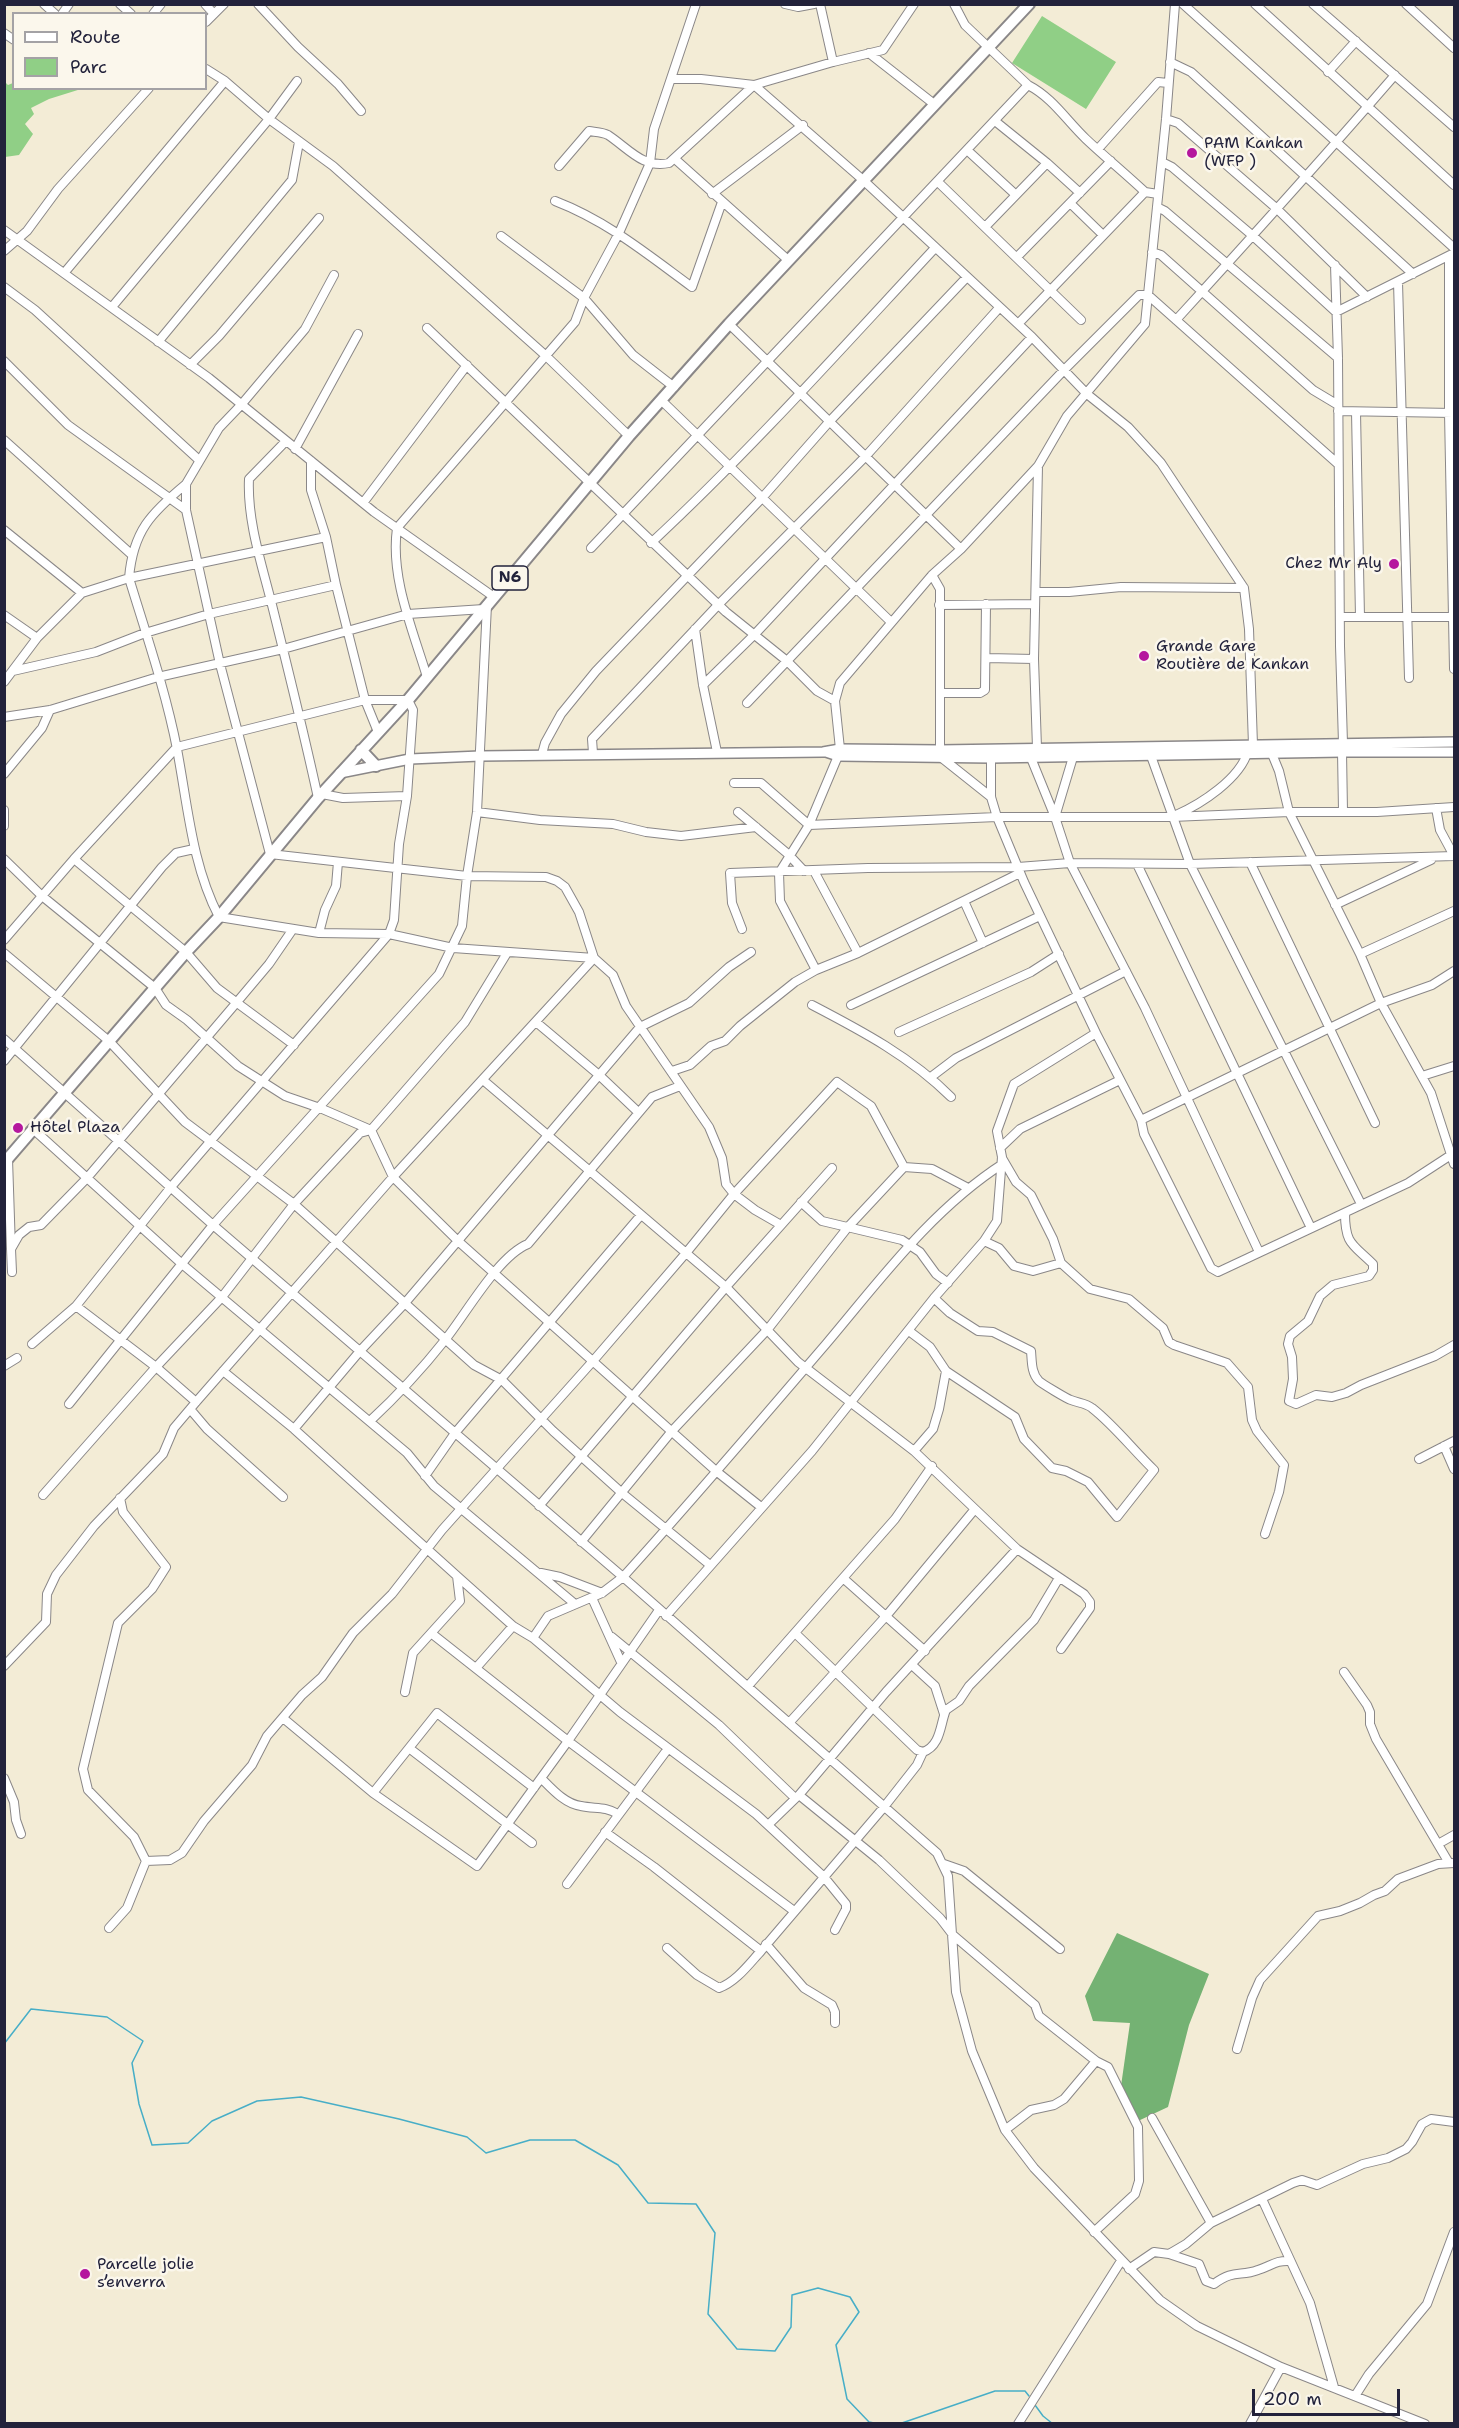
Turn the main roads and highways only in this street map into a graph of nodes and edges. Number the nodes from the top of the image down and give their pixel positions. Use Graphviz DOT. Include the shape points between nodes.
graph roads {
  1 [pos="1029,4"];
  2 [pos="1455,742"];
  3 [pos="1342,747"];
  4 [pos="1250,749"];
  5 [pos="361,750"];
  6 [pos="1455,752"];
  7 [pos="941,754"];
  8 [pos="376,766"];
  9 [pos="340,773"];
  10 [pos="6,1159"];
  1 -- 5 [label="highway, N6" via="729,324"];
  2 -- 3 [label="main road"];
  3 -- 4 [label="main road"];
  3 -- 6 [label="main road"];
  4 -- 7 [label="main road" via="1037,748"];
  4 -- 7 [label="main road" via="1031,758"];
  5 -- 8 [label="highway"];
  5 -- 9 [label="highway, N6"];
  7 -- 8 [label="main road" via="542,754 410,759"];
  8 -- 9 [label="main road"];
  9 -- 10 [label="highway, N6"];
}
